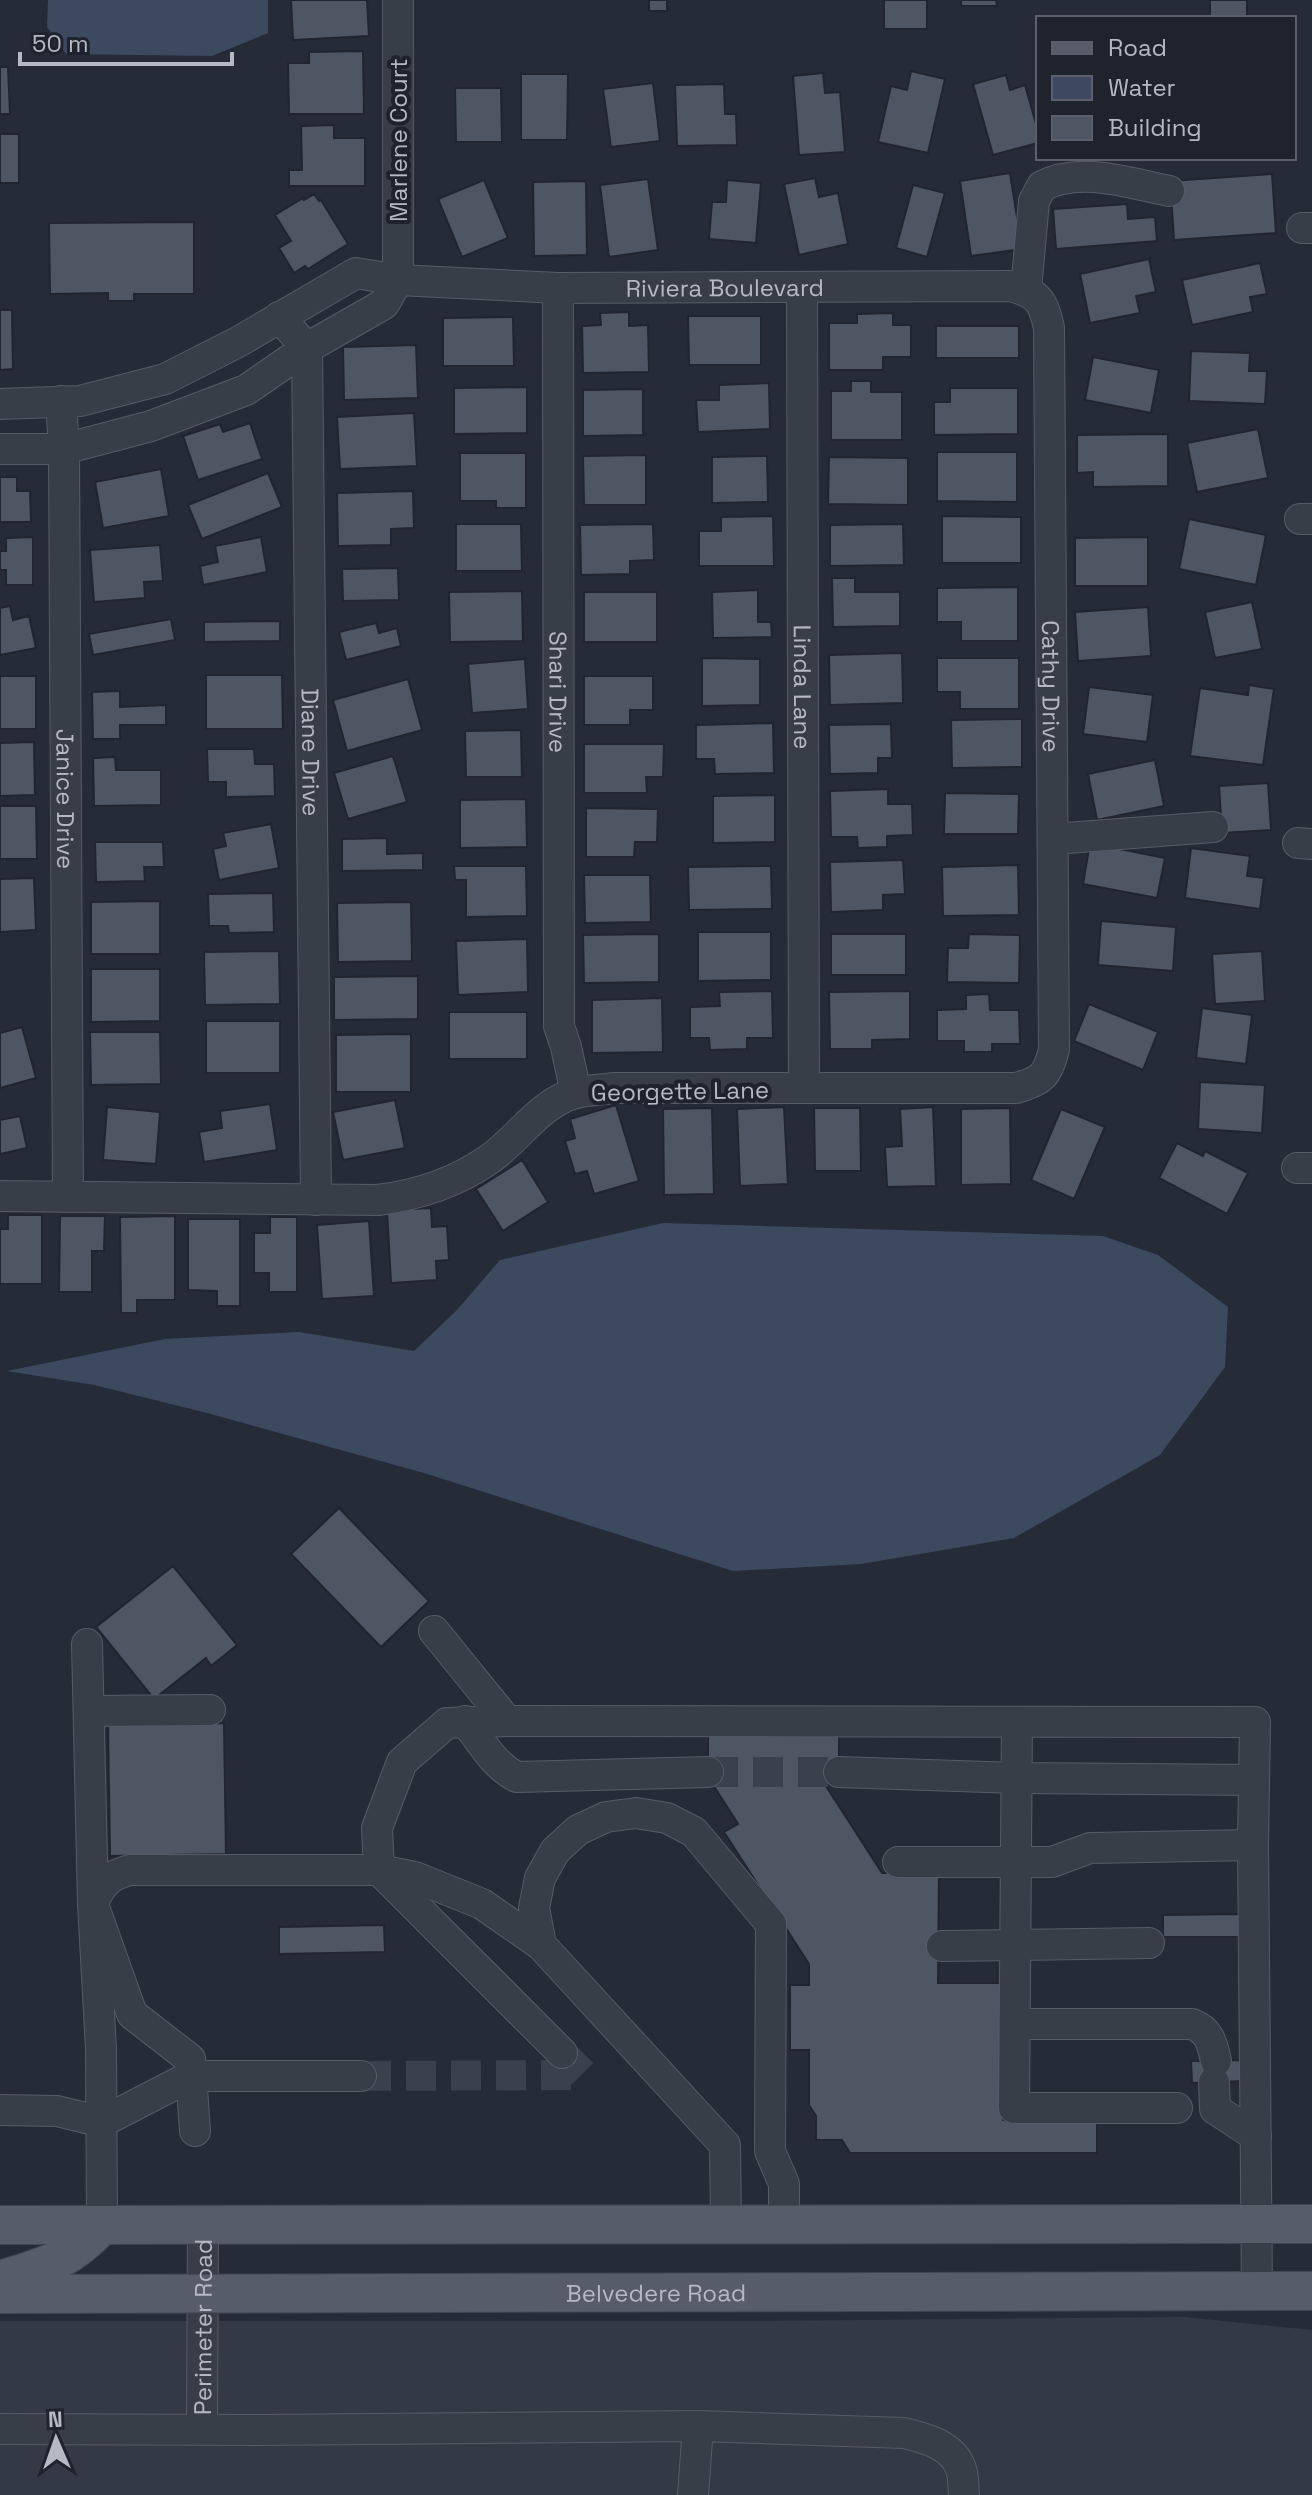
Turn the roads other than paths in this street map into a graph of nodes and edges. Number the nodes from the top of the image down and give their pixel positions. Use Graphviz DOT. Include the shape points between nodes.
graph roads {
  1 [pos="398,0"];
  2 [pos="1169,191"];
  3 [pos="398,280"];
  4 [pos="802,287"];
  5 [pos="558,288"];
  6 [pos="1035,297"];
  7 [pos="279,317"];
  8 [pos="307,348"];
  9 [pos="61,401"];
  10 [pos="0,404"];
  11 [pos="0,449"];
  12 [pos="64,449"];
  13 [pos="1213,827"];
  14 [pos="1053,839"];
  15 [pos="1049,1068"];
  16 [pos="804,1088"];
  17 [pos="576,1093"];
  18 [pos="0,1196"];
  19 [pos="68,1197"];
  20 [pos="316,1200"];
  21 [pos="434,1631"];
  22 [pos="87,1644"];
  23 [pos="210,1710"];
  24 [pos="89,1711"];
  25 [pos="465,1721"];
  26 [pos="507,1721"];
  27 [pos="1017,1723"];
  28 [pos="708,1772"];
  29 [pos="839,1772"];
  30 [pos="1016,1778"];
  31 [pos="1254,1780"];
  32 [pos="1253,1845"];
  33 [pos="898,1862"];
  34 [pos="1015,1863"];
  35 [pos="379,1870"];
  36 [pos="93,1904"];
  37 [pos="1149,1943"];
  38 [pos="541,1945"];
  39 [pos="1015,1945"];
  40 [pos="942,1946"];
  41 [pos="1015,2024"];
  42 [pos="562,2053"];
  43 [pos="191,2076"];
  44 [pos="361,2076"];
  45 [pos="1177,2108"];
  46 [pos="0,2110"];
  47 [pos="102,2122"];
  48 [pos="195,2131"];
  49 [pos="1256,2136"];
  50 [pos="726,2224"];
  51 [pos="784,2224"];
  52 [pos="1257,2224"];
  53 [pos="1312,2224"];
  54 [pos="0,2225"];
  55 [pos="102,2225"];
  56 [pos="203,2225"];
  57 [pos="0,2280"];
  58 [pos="1257,2291"];
  59 [pos="1312,2291"];
  60 [pos="203,2292"];
  61 [pos="0,2294"];
  62 [pos="698,2426"];
  63 [pos="0,2429"];
  64 [pos="202,2429"];
  65 [pos="693,2495"];
  66 [pos="964,2495"];
  1 -- 3 [label="street, Marlene Court"];
  2 -- 6 [label="street, Cathy Drive" via="1090,177 1042,186 1034,201"];
  3 -- 5 [label="street, Riviera Boulevard"];
  3 -- 7 [label="street, Riviera Boulevard" via="356,273"];
  3 -- 8 [label="street" via="384,304"];
  4 -- 5 [label="street, Riviera Boulevard"];
  4 -- 6 [label="street, Riviera Boulevard" via="1011,286"];
  4 -- 16 [label="street, Linda Lane"];
  5 -- 17 [label="street, Shari Drive" via="559,1026"];
  6 -- 14 [label="street, Cathy Drive" via="1049,328"];
  7 -- 8 [label="street"];
  7 -- 9 [label="street, Riviera Boulevard" via="165,379"];
  8 -- 12 [label="street" via="246,390 151,426"];
  8 -- 20 [label="street, Diane Drive"];
  9 -- 10 [label="street, Riviera Boulevard"];
  9 -- 12 [label="street, Janice Drive"];
  11 -- 12 [label="street"];
  12 -- 19 [label="street, Janice Drive"];
  13 -- 14 [label="street"];
  14 -- 15 [label="street, Cathy Drive" via="1054,1049"];
  15 -- 16 [label="street, Georgette Lane" via="1035,1083 1016,1088"];
  16 -- 17 [label="street, Georgette Lane" via="613,1088"];
  17 -- 20 [label="street, Georgette Lane" via="541,1113 490,1159 448,1183 402,1197"];
  18 -- 19 [label="street, Georgette Lane"];
  19 -- 20 [label="street, Georgette Lane"];
  21 -- 26 [label="street"];
  22 -- 24 [label="street"];
  23 -- 24 [label="street"];
  24 -- 36 [label="street"];
  25 -- 26 [label="street"];
  25 -- 28 [label="street" via="497,1762 517,1777"];
  25 -- 35 [label="street" via="447,1723 402,1762 377,1828"];
  26 -- 27 [label="street"];
  27 -- 30 [label="street"];
  27 -- 31 [label="street" via="1255,1722"];
  29 -- 30 [label="street"];
  30 -- 31 [label="street"];
  30 -- 34 [label="street"];
  31 -- 32 [label="street"];
  32 -- 34 [label="street" via="1090,1848 1052,1862"];
  32 -- 49 [label="street"];
  33 -- 34 [label="street"];
  34 -- 39 [label="street"];
  35 -- 36 [label="street" via="130,1870 106,1880"];
  35 -- 38 [label="street" via="415,1877 482,1904"];
  35 -- 42 [label="street"];
  36 -- 43 [label="street" via="132,2014 190,2059"];
  36 -- 47 [label="street"];
  37 -- 39 [label="street"];
  38 -- 50 [label="street" via="725,2145"];
  38 -- 51 [label="street" via="534,1908 540,1878 555,1851 578,1830 606,1817 636,1813 667,1818 694,1832 771,1924 770,2151 784,2184"];
  39 -- 40 [label="street"];
  39 -- 41 [label="street"];
  41 -- 45 [label="street" via="1014,2108"];
  41 -- 49 [label="street" via="1192,2024 1212,2041 1215,2109"];
  43 -- 44 [label="street"];
  43 -- 47 [label="street"];
  43 -- 48 [label="street"];
  46 -- 47 [label="street" via="57,2111"];
  47 -- 55 [label="street"];
  49 -- 52 [label="street"];
  50 -- 51 [label="main road"];
  50 -- 56 [label="main road"];
  51 -- 52 [label="main road"];
  52 -- 53 [label="main road"];
  52 -- 58 [label="street"];
  54 -- 55 [label="main road"];
  55 -- 56 [label="main road"];
  55 -- 57 [label="main road" via="65,2258"];
  56 -- 60 [label="street, Perimeter Road"];
  58 -- 59 [label="main road, Belvedere Road"];
  58 -- 60 [label="main road, Belvedere Road"];
  60 -- 61 [label="main road, Belvedere Road"];
  60 -- 64 [label="street, Perimeter Road"];
  62 -- 64 [label="street"];
  62 -- 65 [label="street"];
  62 -- 66 [label="street" via="918,2436 950,2453 961,2468"];
  63 -- 64 [label="street"];
}
